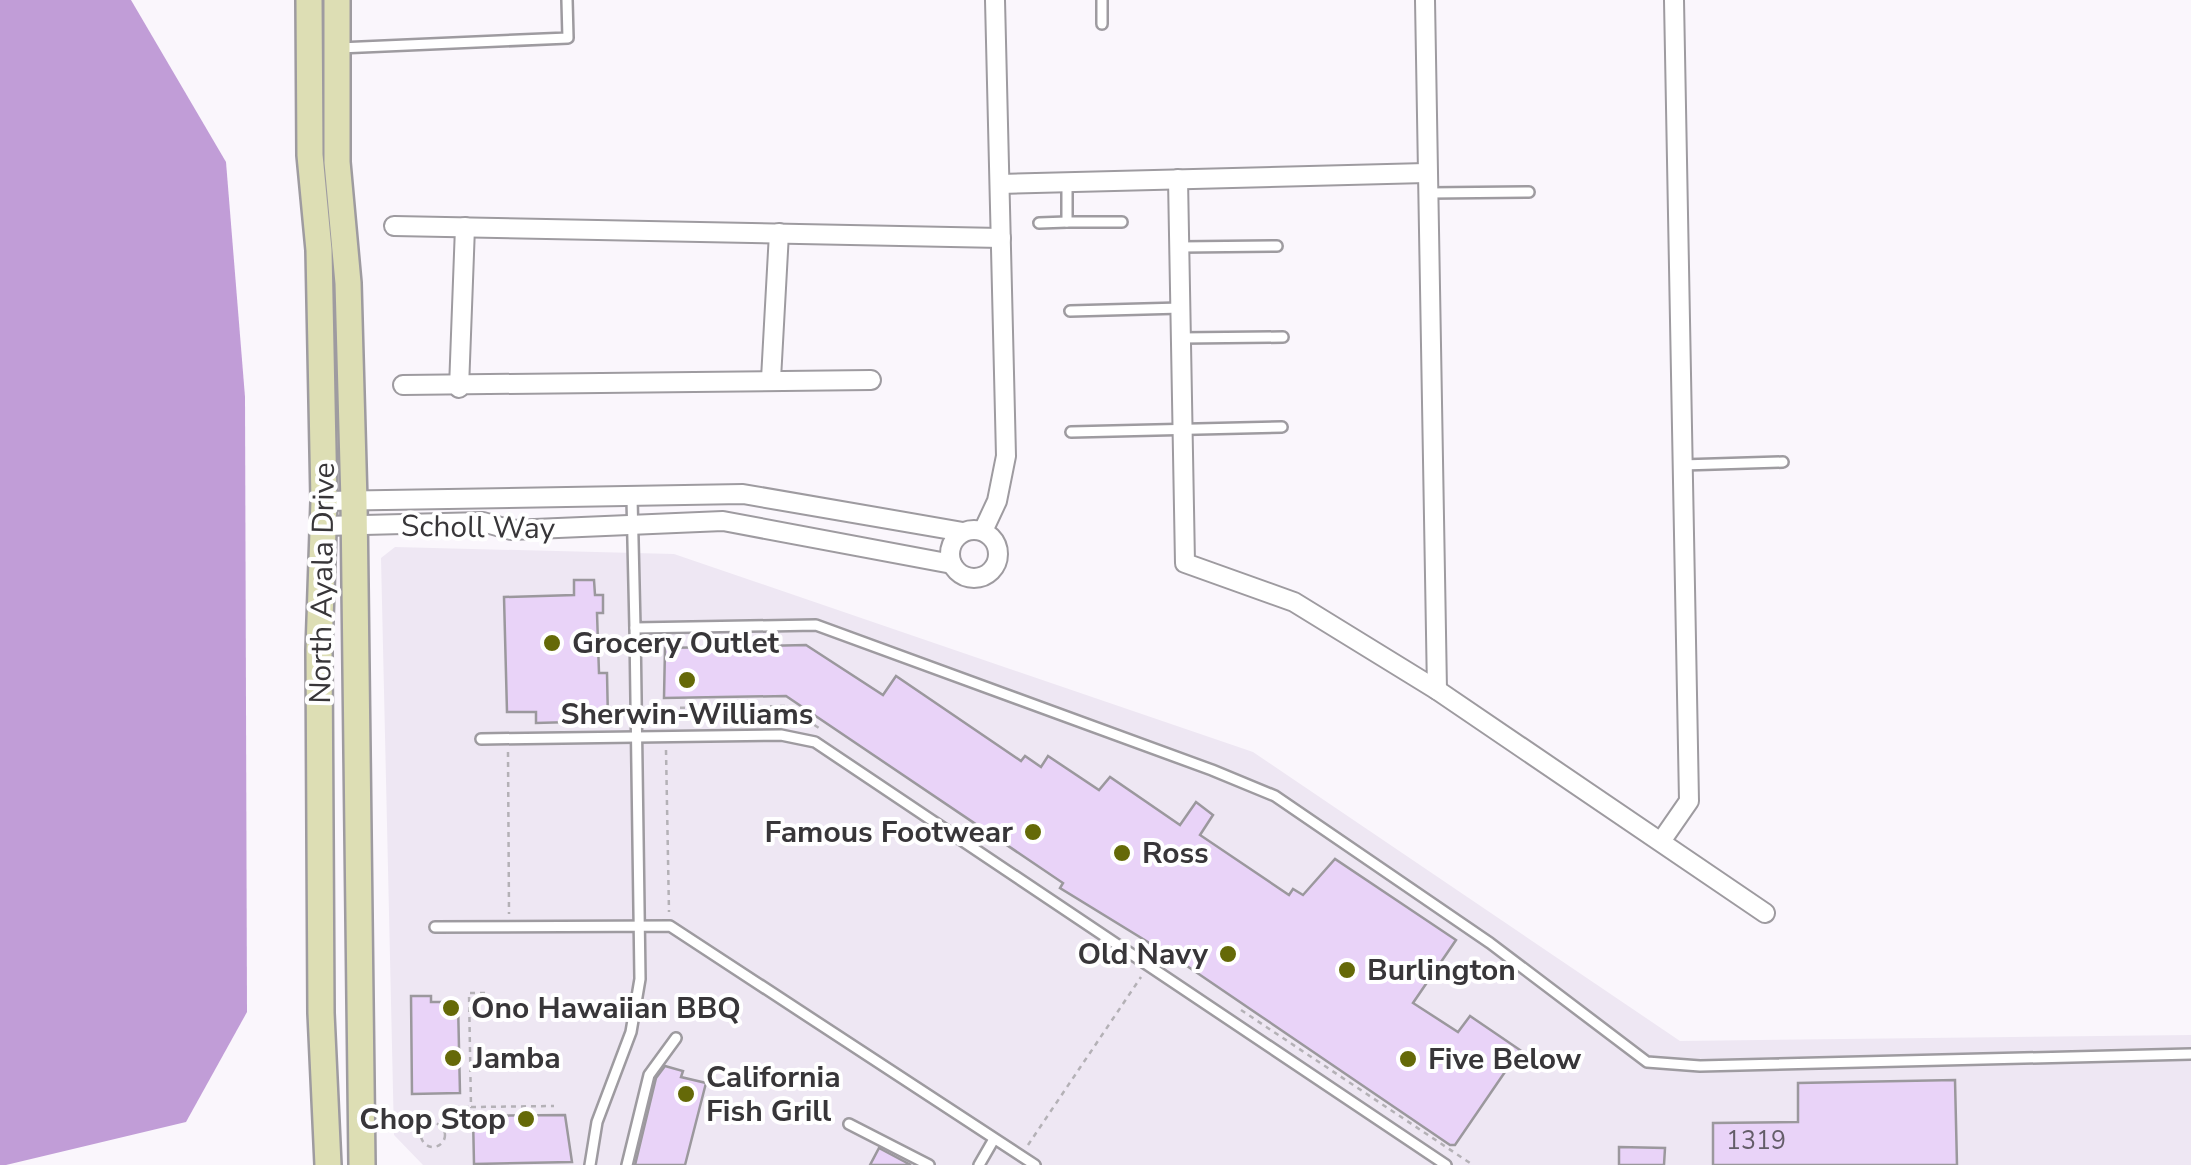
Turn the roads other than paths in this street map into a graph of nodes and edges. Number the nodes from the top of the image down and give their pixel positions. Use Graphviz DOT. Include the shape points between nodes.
graph roads {
  1 [pos="309,0"];
  2 [pos="337,0"];
  3 [pos="567,0"];
  4 [pos="995,0"];
  5 [pos="1102,0"];
  6 [pos="1425,0"];
  7 [pos="1674,0"];
  8 [pos="1102,24"];
  9 [pos="337,48"];
  10 [pos="1426,173"];
  11 [pos="1178,179"];
  12 [pos="1067,182"];
  13 [pos="1000,184"];
  14 [pos="1529,192"];
  15 [pos="1427,193"];
  16 [pos="1066,222"];
  17 [pos="1122,222"];
  18 [pos="1039,223"];
  19 [pos="394,226"];
  20 [pos="465,228"];
  21 [pos="779,234"];
  22 [pos="1001,238"];
  23 [pos="1277,246"];
  24 [pos="1180,247"];
  25 [pos="1181,308"];
  26 [pos="1070,311"];
  27 [pos="1284,337"];
  28 [pos="1181,338"];
  29 [pos="771,379"];
  30 [pos="870,380"];
  31 [pos="403,385"];
  32 [pos="459,388"];
  33 [pos="1282,427"];
  34 [pos="1183,429"];
  35 [pos="1071,432"];
  36 [pos="1783,462"];
  37 [pos="1682,466"];
  38 [pos="632,498"];
  39 [pos="324,514"];
  40 [pos="354,514"];
  41 [pos="886,517"];
  42 [pos="632,527"];
  43 [pos="983,531"];
  44 [pos="963,532"];
  45 [pos="878,548"];
  46 [pos="952,564"];
  47 [pos="635,628"];
  48 [pos="1437,690"];
  49 [pos="634,736"];
  50 [pos="480,739"];
  51 [pos="1662,840"];
  52 [pos="1766,913"];
  53 [pos="639,924"];
  54 [pos="435,928"];
  55 [pos="676,1038"];
  56 [pos="2191,1054"];
  57 [pos="849,1124"];
  58 [pos="994,1139"];
  59 [pos="328,1165"];
  60 [pos="362,1165"];
  61 [pos="590,1165"];
  62 [pos="628,1165"];
  63 [pos="929,1165"];
  64 [pos="979,1165"];
  65 [pos="1035,1165"];
  66 [pos="1446,1165"];
  1 -- 39 [label="main road, North Ayala Drive"];
  2 -- 9 [label="main road, North Ayala Drive"];
  3 -- 9 [label="lane" via="568,38"];
  4 -- 13 [label="street"];
  5 -- 8 [label="lane"];
  6 -- 10 [label="street"];
  7 -- 37 [label="street"];
  9 -- 40 [label="main road, North Ayala Drive"];
  10 -- 11 [label="street"];
  10 -- 15 [label="street"];
  11 -- 12 [label="street"];
  11 -- 24 [label="street"];
  12 -- 13 [label="street"];
  12 -- 16 [label="lane"];
  13 -- 22 [label="street"];
  14 -- 15 [label="lane"];
  15 -- 48 [label="street"];
  16 -- 17 [label="lane"];
  16 -- 18 [label="lane"];
  19 -- 20 [label="street"];
  20 -- 21 [label="street"];
  20 -- 32 [label="street"];
  21 -- 22 [label="street"];
  21 -- 29 [label="street"];
  22 -- 43 [label="street" via="1006,456"];
  23 -- 24 [label="lane"];
  24 -- 25 [label="street"];
  25 -- 26 [label="lane"];
  25 -- 28 [label="street"];
  27 -- 28 [label="lane"];
  28 -- 34 [label="street"];
  29 -- 30 [label="street"];
  29 -- 32 [label="street"];
  31 -- 32 [label="street"];
  33 -- 34 [label="lane"];
  34 -- 35 [label="lane"];
  34 -- 48 [label="street" via="1185,563 1294,602"];
  36 -- 37 [label="lane"];
  37 -- 51 [label="street" via="1689,801"];
  38 -- 40 [label="street, Scholl Way"];
  38 -- 41 [label="street, Scholl Way" via="743,494"];
  38 -- 42 [label="lane"];
  39 -- 40 [label="street, Scholl Way"];
  39 -- 59 [label="main road, North Ayala Drive" via="321,1013"];
  40 -- 42 [label="street, Scholl Way" via="483,522 511,530"];
  40 -- 60 [label="main road, North Ayala Drive"];
  41 -- 44 [label="street, Scholl Way"];
  41 -- 45 [label="street"];
  42 -- 45 [label="street, Scholl Way" via="723,521"];
  42 -- 47 [label="lane"];
  43 -- 44 [label="street"];
  43 -- 46 [label="street" via="998,545 994,569 971,578"];
  44 -- 46 [label="street" via="950,549"];
  45 -- 46 [label="street, Scholl Way"];
  47 -- 49 [label="lane"];
  47 -- 56 [label="lane" via="816,625 1275,796 1490,943 1647,1062 1719,1066"];
  48 -- 51 [label="street"];
  49 -- 50 [label="lane"];
  49 -- 53 [label="lane"];
  49 -- 66 [label="lane" via="781,735 815,742"];
  51 -- 52 [label="street"];
  53 -- 54 [label="lane"];
  53 -- 58 [label="lane" via="684,934"];
  53 -- 61 [label="lane" via="632,1032 596,1122"];
  55 -- 62 [label="lane" via="649,1075"];
  57 -- 63 [label="lane"];
  58 -- 64 [label="lane"];
  58 -- 65 [label="lane"];
}
